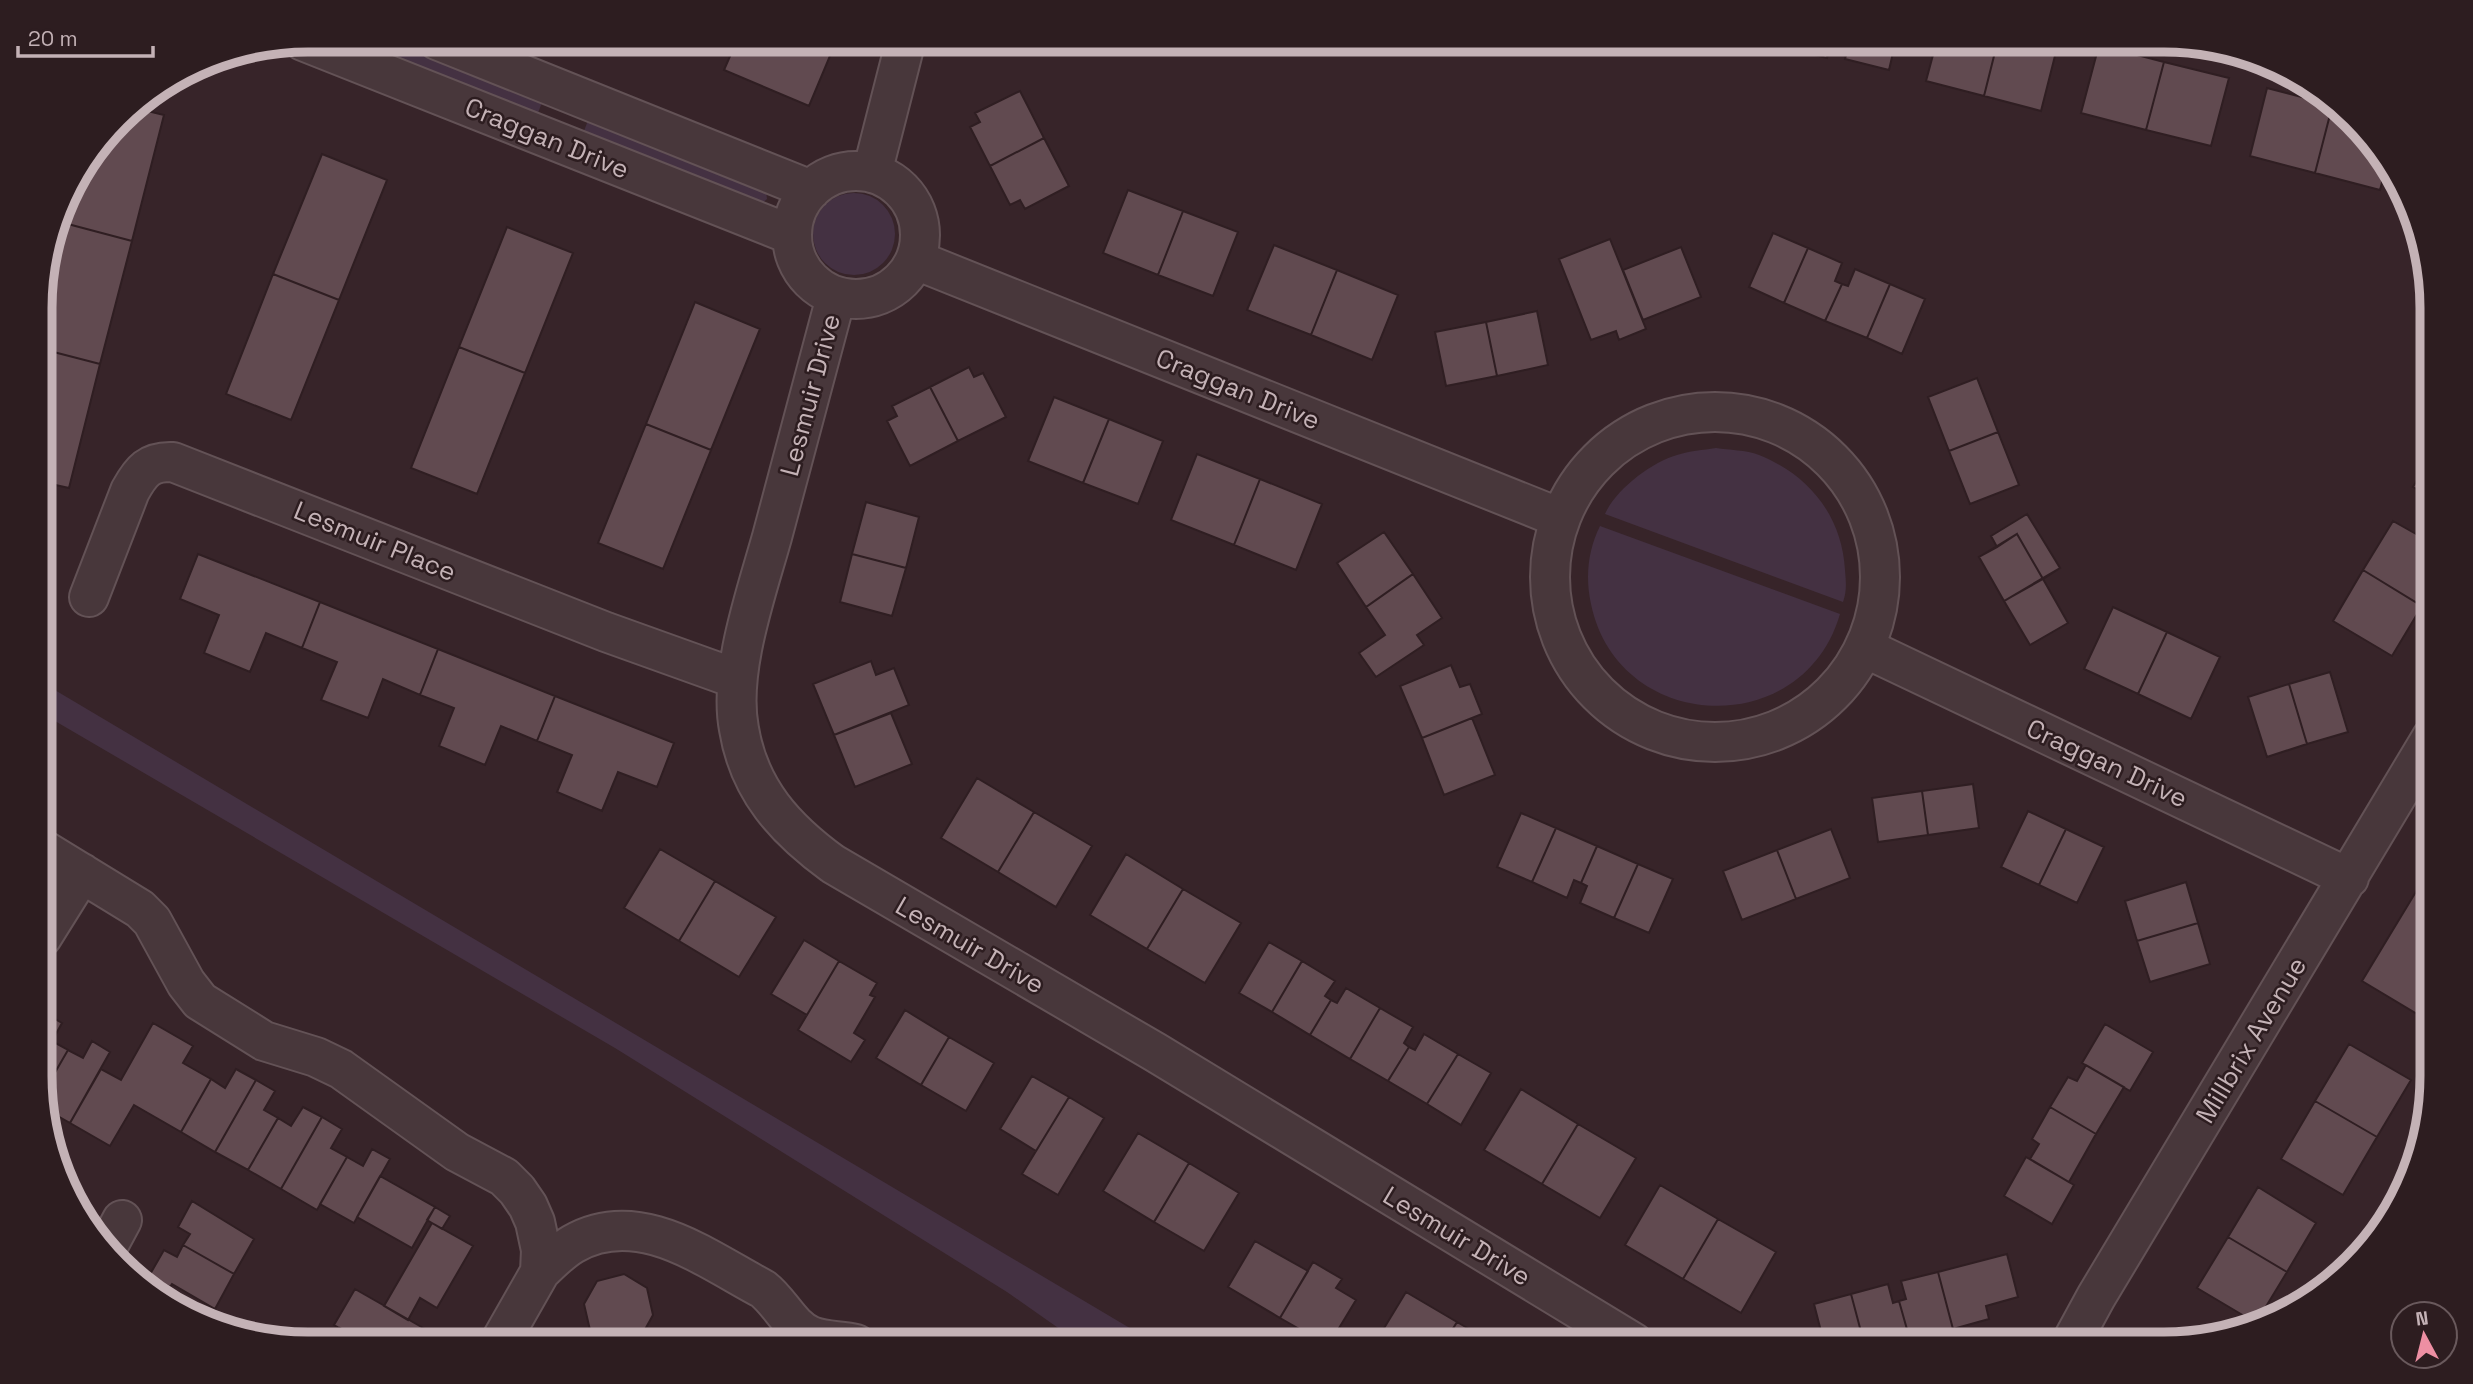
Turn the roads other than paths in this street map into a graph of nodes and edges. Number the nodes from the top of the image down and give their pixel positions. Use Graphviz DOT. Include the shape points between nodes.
graph roads {
  1 [pos="331,52"];
  2 [pos="467,52"];
  3 [pos="903,52"];
  4 [pos="872,173"];
  5 [pos="811,190"];
  6 [pos="792,235"];
  7 [pos="916,260"];
  8 [pos="836,297"];
  9 [pos="1560,518"];
  10 [pos="89,597"];
  11 [pos="1865,648"];
  12 [pos="737,679"];
  13 [pos="2420,757"];
  14 [pos="52,855"];
  15 [pos="82,873"];
  16 [pos="2348,878"];
  17 [pos="52,922"];
  18 [pos="540,1272"];
  19 [pos="506,1332"];
  20 [pos="805,1332"];
  21 [pos="1616,1332"];
  22 [pos="2077,1332"];
  1 -- 6 [label="street, Craggan Drive"];
  2 -- 5 [label="street, Craggan Drive"];
  3 -- 4 [label="street"];
  4 -- 5 [label="street" via="841,173"];
  4 -- 7 [label="street" via="903,191 914,207 920,224"];
  5 -- 6 [label="street" via="795,217"];
  6 -- 8 [label="street" via="804,272"];
  7 -- 8 [label="street" via="906,277 874,297"];
  7 -- 9 [label="street, Craggan Drive"];
  8 -- 12 [label="street, Lesmuir Drive"];
  9 -- 11 [label="street" via="1550,563 1552,609 1567,652 1593,690 1629,719 1671,737 1717,743 1763,736 1804,716 1839,686"];
  9 -- 11 [label="street" via="1581,479 1612,447 1650,425 1693,413 1737,413 1780,425 1818,447 1849,480 1870,519 1880,562 1878,606"];
  10 -- 12 [label="street, Lesmuir Place" via="137,477 148,465 173,462"];
  11 -- 16 [label="street, Craggan Drive"];
  12 -- 21 [label="street, Lesmuir Drive" via="738,729 746,759 778,816 807,845"];
  13 -- 16 [label="street, Millbrix Avenue"];
  14 -- 15 [label="street"];
  15 -- 17 [label="street"];
  15 -- 18 [label="street" via="140,909 152,922 200,1001 264,1041 341,1069 457,1152 504,1177 535,1222"];
  16 -- 22 [label="street, Millbrix Avenue"];
  18 -- 19 [label="street"];
  18 -- 20 [label="street" via="574,1243 630,1230 648,1232 763,1289"];
}
